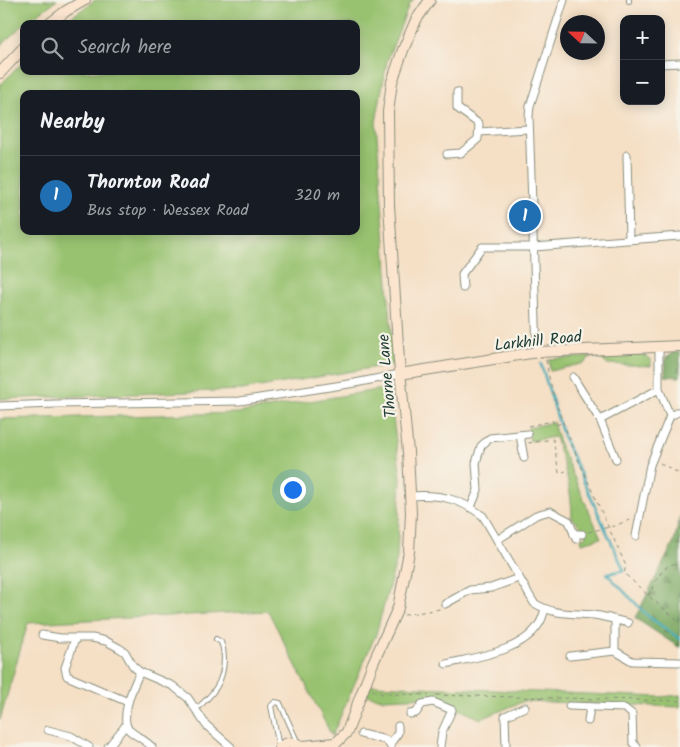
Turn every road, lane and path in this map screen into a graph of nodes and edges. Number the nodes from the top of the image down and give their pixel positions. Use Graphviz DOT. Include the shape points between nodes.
graph roads {
  1 [pos="85,0"];
  2 [pos="430,0"];
  3 [pos="564,0"];
  4 [pos="54,20"];
  5 [pos="20,51"];
  6 [pos="680,63"];
  7 [pos="665,64"];
  8 [pos="0,73"];
  9 [pos="457,92"];
  10 [pos="528,129"];
  11 [pos="478,132"];
  12 [pos="447,154"];
  13 [pos="627,155"];
  14 [pos="680,236"];
  15 [pos="629,240"];
  16 [pos="534,247"];
  17 [pos="463,288"];
  18 [pos="680,346"];
  19 [pos="659,347"];
  20 [pos="541,352"];
  21 [pos="400,374"];
  22 [pos="573,377"];
  23 [pos="659,389"];
  24 [pos="0,406"];
  25 [pos="680,411"];
  26 [pos="670,416"];
  27 [pos="600,420"];
  28 [pos="562,423"];
  29 [pos="528,434"];
  30 [pos="520,435"];
  31 [pos="530,443"];
  32 [pos="524,458"];
  33 [pos="616,459"];
  34 [pos="653,459"];
  35 [pos="566,471"];
  36 [pos="680,474"];
  37 [pos="410,496"];
  38 [pos="471,506"];
  39 [pos="640,515"];
  40 [pos="608,527"];
  41 [pos="578,536"];
  42 [pos="636,536"];
  43 [pos="497,540"];
  44 [pos="680,564"];
  45 [pos="519,578"];
  46 [pos="648,596"];
  47 [pos="445,604"];
  48 [pos="545,610"];
  49 [pos="394,617"];
  50 [pos="616,621"];
  51 [pos="680,622"];
  52 [pos="628,623"];
  53 [pos="42,635"];
  54 [pos="75,639"];
  55 [pos="216,639"];
  56 [pos="615,650"];
  57 [pos="570,656"];
  58 [pos="680,662"];
  59 [pos="446,664"];
  60 [pos="140,672"];
  61 [pos="364,687"];
  62 [pos="680,701"];
  63 [pos="128,702"];
  64 [pos="569,706"];
  65 [pos="525,707"];
  66 [pos="590,707"];
  67 [pos="196,709"];
  68 [pos="410,714"];
  69 [pos="588,721"];
  70 [pos="126,725"];
  71 [pos="398,726"];
  72 [pos="48,730"];
  73 [pos="361,734"];
  74 [pos="333,745"];
  75 [pos="227,746"];
  76 [pos="302,746"];
  77 [pos="390,746"];
  78 [pos="89,747"];
  79 [pos="108,747"];
  80 [pos="152,747"];
  81 [pos="280,747"];
  82 [pos="440,747"];
  83 [pos="506,747"];
  84 [pos="637,747"];
  1 -- 4 [label="street"];
  2 -- 21 [label="street, Thorne Lane" via="416,20 403,50 392,82 388,112 389,206"];
  3 -- 10 [label="street" via="530,106"];
  5 -- 8 [label="street"];
  6 -- 7 [label="street"];
  9 -- 11 [label="street" via="457,108 479,124"];
  10 -- 11 [label="street"];
  10 -- 16 [label="street"];
  11 -- 12 [label="street" via="478,139 462,153"];
  13 -- 15 [label="street"];
  14 -- 15 [label="street"];
  15 -- 16 [label="street"];
  16 -- 17 [label="street" via="482,247 462,274"];
  16 -- 20 [label="street"];
  18 -- 19 [label="street, Larkhill Road"];
  19 -- 20 [label="street, Larkhill Road"];
  19 -- 23 [label="street"];
  20 -- 21 [label="street, Larkhill Road"];
  20 -- 28 [label="path"];
  21 -- 24 [label="street" via="240,401"];
  21 -- 37 [label="street, Thorne Lane"];
  22 -- 27 [label="street"];
  23 -- 26 [label="street"];
  23 -- 27 [label="street"];
  25 -- 26 [label="street"];
  26 -- 34 [label="street"];
  27 -- 33 [label="street"];
  28 -- 29 [label="path" via="554,425 553,421 527,427"];
  28 -- 40 [label="path"];
  29 -- 30 [label="street"];
  30 -- 32 [label="street"];
  30 -- 38 [label="street" via="490,438 481,446 476,464 478,490"];
  31 -- 35 [label="path" via="554,439 559,473"];
  34 -- 36 [label="path"];
  34 -- 39 [label="street"];
  37 -- 38 [label="street" via="454,499"];
  37 -- 49 [label="street, Thorne Lane" via="409,552"];
  38 -- 43 [label="street" via="483,516"];
  39 -- 40 [label="path"];
  39 -- 42 [label="street"];
  40 -- 41 [label="path"];
  40 -- 46 [label="path" via="626,566 624,573"];
  41 -- 43 [label="street" via="569,521 550,512 536,515"];
  43 -- 45 [label="street"];
  44 -- 46 [label="path" via="674,563 663,569"];
  45 -- 47 [label="street" via="491,588 470,590"];
  45 -- 48 [label="street" via="534,603"];
  46 -- 51 [label="path"];
  47 -- 49 [label="path" via="442,608"];
  48 -- 50 [label="street" via="601,616"];
  48 -- 59 [label="street" via="539,625 512,647"];
  49 -- 61 [label="street, Thorne Lane"];
  50 -- 52 [label="street"];
  50 -- 56 [label="street"];
  53 -- 54 [label="street"];
  54 -- 60 [label="street" via="99,639 119,648"];
  54 -- 63 [label="street" via="65,668 67,676"];
  55 -- 67 [label="lane" via="224,650 220,682 210,698"];
  56 -- 57 [label="street"];
  56 -- 58 [label="street" via="632,661"];
  60 -- 63 [label="street"];
  60 -- 67 [label="street" via="173,686"];
  61 -- 62 [label="path" via="383,694"];
  61 -- 74 [label="street, Thorne Lane" via="347,732"];
  63 -- 70 [label="street"];
  64 -- 66 [label="street"];
  65 -- 83 [label="street" via="505,716"];
  66 -- 69 [label="street"];
  66 -- 84 [label="street" via="628,710 632,714 633,743"];
  67 -- 75 [label="street" via="206,725"];
  68 -- 82 [label="street" via="416,713 422,704 433,702 452,710 442,732"];
  70 -- 79 [label="street"];
  70 -- 80 [label="street"];
  71 -- 77 [label="street" via="398,733"];
  72 -- 78 [label="street" via="71,736"];
  73 -- 77 [label="street" via="386,740"];
  74 -- 76 [label="street, Thorne Lane"];
  76 -- 81 [label="street, Thorne Lane" via="287,743"];
  76 -- 81 [label="lane" via="280,703 275,702 271,706"];
}
